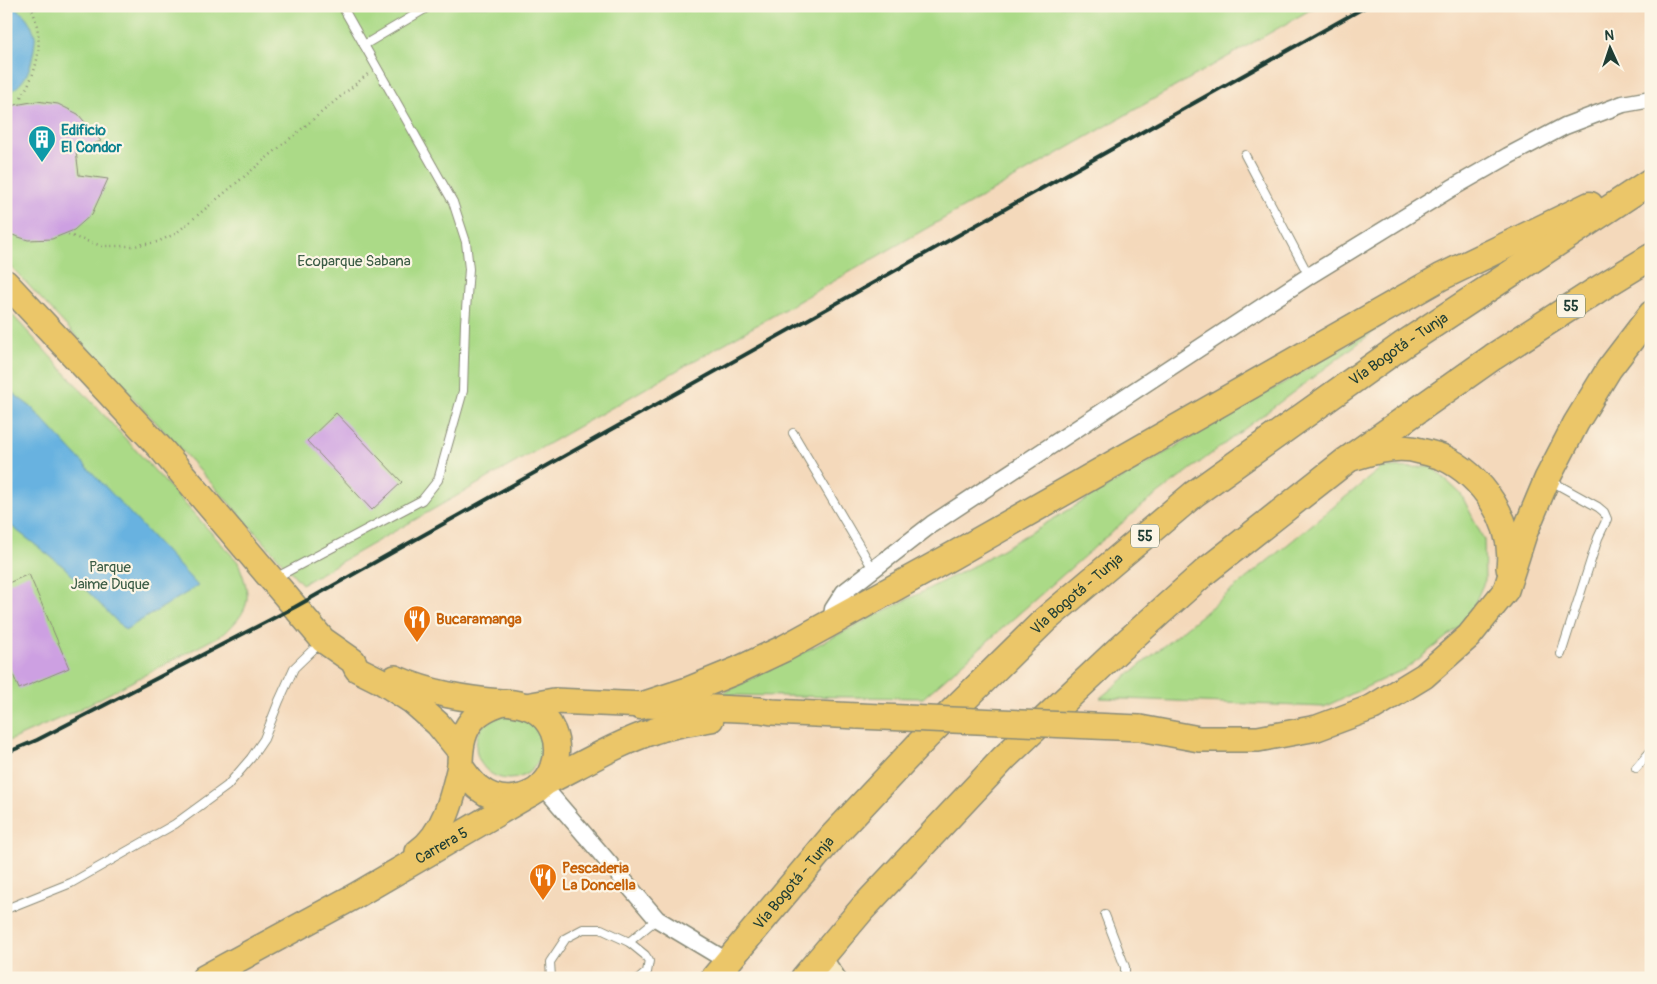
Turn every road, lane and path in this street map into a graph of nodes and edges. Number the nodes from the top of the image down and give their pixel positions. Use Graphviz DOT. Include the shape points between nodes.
graph roads {
  1 [pos="30,6"];
  2 [pos="342,6"];
  3 [pos="430,6"];
  4 [pos="364,45"];
  5 [pos="376,67"];
  6 [pos="21,97"];
  7 [pos="1651,99"];
  8 [pos="1245,155"];
  9 [pos="1651,174"];
  10 [pos="1651,181"];
  11 [pos="68,235"];
  12 [pos="1651,257"];
  13 [pos="1309,276"];
  14 [pos="6,283"];
  15 [pos="1651,314"];
  16 [pos="793,433"];
  17 [pos="1347,460"];
  18 [pos="1547,479"];
  19 [pos="873,570"];
  20 [pos="273,579"];
  21 [pos="1506,590"];
  22 [pos="831,624"];
  23 [pos="323,640"];
  24 [pos="1561,654"];
  25 [pos="353,662"];
  26 [pos="515,704"];
  27 [pos="640,706"];
  28 [pos="772,712"];
  29 [pos="1651,751"];
  30 [pos="460,758"];
  31 [pos="1636,768"];
  32 [pos="539,788"];
  33 [pos="354,896"];
  34 [pos="6,909"];
  35 [pos="1105,915"];
  36 [pos="657,919"];
  37 [pos="629,942"];
  38 [pos="827,968"];
  39 [pos="720,969"];
  40 [pos="204,978"];
  41 [pos="551,978"];
  42 [pos="640,978"];
  43 [pos="804,978"];
  44 [pos="1125,978"];
  1 -- 6 [label="path" via="37,21 37,62"];
  2 -- 4 [label="lane"];
  3 -- 4 [label="lane"];
  4 -- 5 [label="lane"];
  5 -- 11 [label="path" via="175,234 157,242 134,246 102,246"];
  5 -- 20 [label="lane" via="454,202 466,242 469,269 463,391 438,480 422,500"];
  7 -- 13 [label="street" via="1624,104 1573,123 1508,156"];
  8 -- 13 [label="lane"];
  9 -- 22 [label="highway" via="1441,277"];
  10 -- 39 [label="highway, Vía Bogotá - Tunja / 55" via="1404,344 1194,494 1045,620 925,738 832,837"];
  12 -- 17 [label="highway, 55" via="1493,357"];
  13 -- 19 [label="street" via="932,524"];
  14 -- 20 [label="main road" via="162,451"];
  15 -- 18 [label="main road" via="1609,369"];
  16 -- 19 [label="lane"];
  17 -- 21 [label="main road" via="1378,450 1410,449 1442,457 1469,474 1491,498 1505,527 1510,558"];
  17 -- 38 [label="highway, 55" via="1206,571 1004,758 863,908"];
  18 -- 21 [label="main road" via="1524,534"];
  18 -- 24 [label="lane" via="1598,507 1607,519"];
  19 -- 22 [label="street" via="838,599"];
  20 -- 23 [label="main road"];
  21 -- 28 [label="main road, bridge" via="1469,636 1432,669 1373,707 1317,728 1258,739 1199,739 1140,728"];
  22 -- 27 [label="highway" via="738,670"];
  23 -- 25 [label="main road"];
  23 -- 34 [label="lane" via="294,668 264,739 227,786 175,824 71,883"];
  25 -- 26 [label="main road" via="362,662 422,689 468,700"];
  25 -- 30 [label="main road" via="357,669 412,701 438,724"];
  26 -- 27 [label="main road" via="554,701"];
  26 -- 30 [label="main road" via="482,711 473,718 462,739"];
  26 -- 32 [label="main road" via="542,715 556,739 555,767"];
  27 -- 28 [label="main road"];
  28 -- 32 [label="main road" via="759,719 722,717 654,731 617,746"];
  29 -- 31 [label="lane"];
  30 -- 32 [label="main road" via="473,784 490,796 510,799"];
  30 -- 33 [label="main road, Carrera 5" via="454,794 442,822 426,846"];
  32 -- 33 [label="main road, Carrera 5"];
  32 -- 36 [label="street"];
  33 -- 40 [label="main road, Carrera 5"];
  35 -- 44 [label="lane" via="1125,967"];
  36 -- 37 [label="lane"];
  36 -- 39 [label="street"];
  37 -- 41 [label="lane" via="601,929 583,929 566,938 550,962"];
  37 -- 42 [label="lane" via="645,954 649,962 647,972"];
  38 -- 43 [label="highway, 55"];
}
